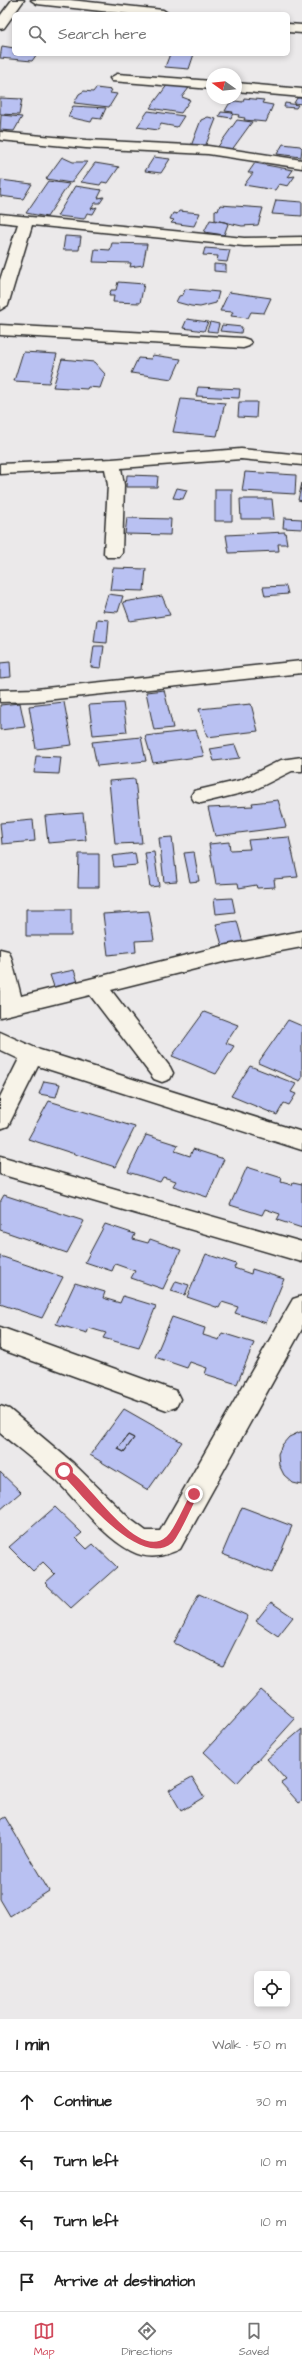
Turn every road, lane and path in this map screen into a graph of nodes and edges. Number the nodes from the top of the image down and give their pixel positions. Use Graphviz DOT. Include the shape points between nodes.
graph roads {
  1 [pos="18,0"];
  2 [pos="37,0"];
  3 [pos="145,12"];
  4 [pos="0,25"];
  5 [pos="290,28"];
  6 [pos="302,29"];
  7 [pos="117,78"];
  8 [pos="206,85"];
  9 [pos="242,88"];
  10 [pos="302,93"];
  11 [pos="0,136"];
  12 [pos="302,164"];
  13 [pos="0,218"];
  14 [pos="26,220"];
  15 [pos="302,241"];
  16 [pos="0,305"];
  17 [pos="0,330"];
  18 [pos="243,343"];
  19 [pos="302,460"];
  20 [pos="112,464"];
  21 [pos="0,469"];
  22 [pos="113,553"];
  23 [pos="302,667"];
  24 [pos="0,696"];
  25 [pos="302,764"];
  26 [pos="201,796"];
  27 [pos="302,939"];
  28 [pos="0,957"];
  29 [pos="95,985"];
  30 [pos="6,1006"];
  31 [pos="0,1040"];
  32 [pos="32,1056"];
  33 [pos="162,1073"];
  34 [pos="0,1120"];
  35 [pos="302,1141"];
  36 [pos="0,1165"];
  37 [pos="302,1252"];
  38 [pos="302,1306"];
  39 [pos="0,1338"];
  40 [pos="167,1399"];
  41 [pos="0,1417"];
  1 -- 4 [label="street"];
  2 -- 3 [label="street"];
  5 -- 6 [label="street"];
  7 -- 8 [label="street"];
  9 -- 10 [label="street"];
  11 -- 12 [label="street" via="86,144 208,150"];
  13 -- 14 [label="street"];
  14 -- 15 [label="street" via="244,242"];
  14 -- 16 [label="street"];
  17 -- 18 [label="street"];
  19 -- 20 [label="street" via="241,454"];
  20 -- 21 [label="street"];
  20 -- 22 [label="street" via="116,485"];
  23 -- 24 [label="street" via="36,695"];
  25 -- 26 [label="street" via="288,765 247,785"];
  27 -- 29 [label="street" via="227,953"];
  28 -- 30 [label="street"];
  29 -- 30 [label="street"];
  29 -- 33 [label="street"];
  31 -- 32 [label="street"];
  32 -- 34 [label="street"];
  32 -- 35 [label="street"];
  36 -- 37 [label="street"];
  38 -- 41 [label="street" via="170,1540 159,1545 140,1542 120,1528 64,1471"];
  39 -- 40 [label="street"];
}
